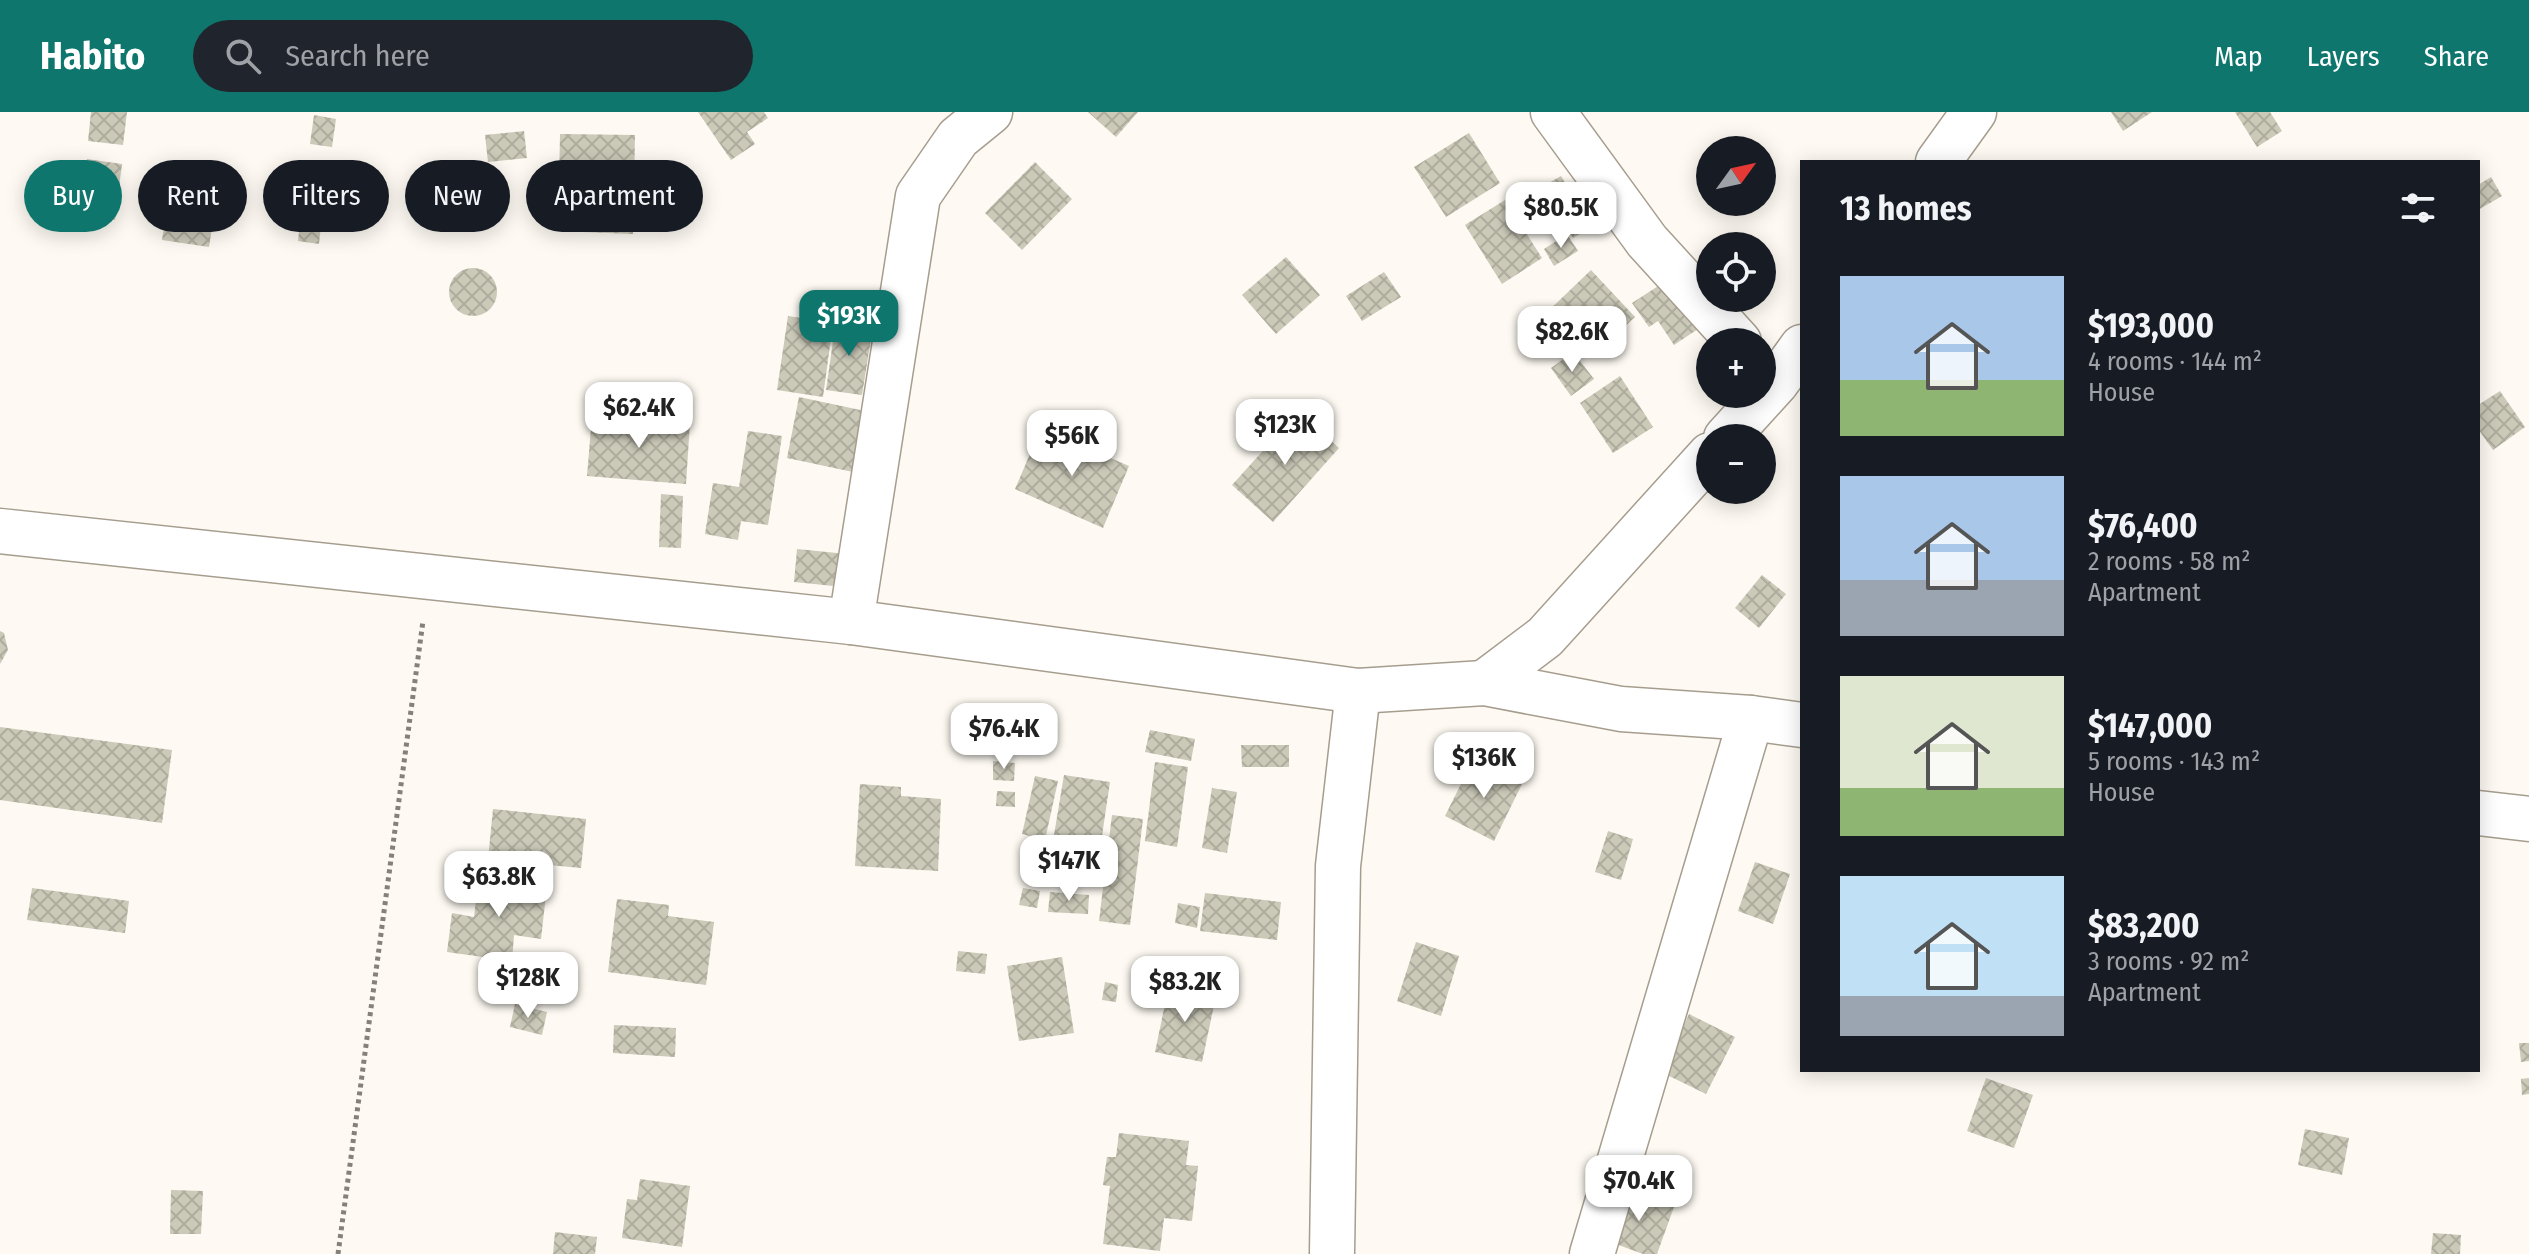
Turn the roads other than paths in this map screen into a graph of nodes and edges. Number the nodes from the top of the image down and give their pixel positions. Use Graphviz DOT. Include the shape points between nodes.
graph roads {
  1 [pos="990,112"];
  2 [pos="1553,112"];
  3 [pos="1974,112"];
  4 [pos="1939,160"];
  5 [pos="1726,328"];
  6 [pos="1800,349"];
  7 [pos="1776,370"];
  8 [pos="1696,470"];
  9 [pos="0,531"];
  10 [pos="851,622"];
  11 [pos="1484,683"];
  12 [pos="1358,691"];
  13 [pos="1751,718"];
  14 [pos="1800,725"];
  15 [pos="2480,813"];
  16 [pos="2529,819"];
  17 [pos="1332,1254"];
  18 [pos="1592,1254"];
  1 -- 10 [label="street" via="958,138 918,196"];
  2 -- 5 [label="street" via="1647,241"];
  3 -- 4 [label="street"];
  6 -- 7 [label="street"];
  8 -- 11 [label="street" via="1545,637"];
  9 -- 10 [label="street"];
  10 -- 12 [label="street"];
  11 -- 12 [label="street"];
  11 -- 13 [label="street" via="1621,709"];
  12 -- 17 [label="street" via="1338,866"];
  13 -- 14 [label="street"];
  13 -- 18 [label="street"];
  15 -- 16 [label="street"];
}
